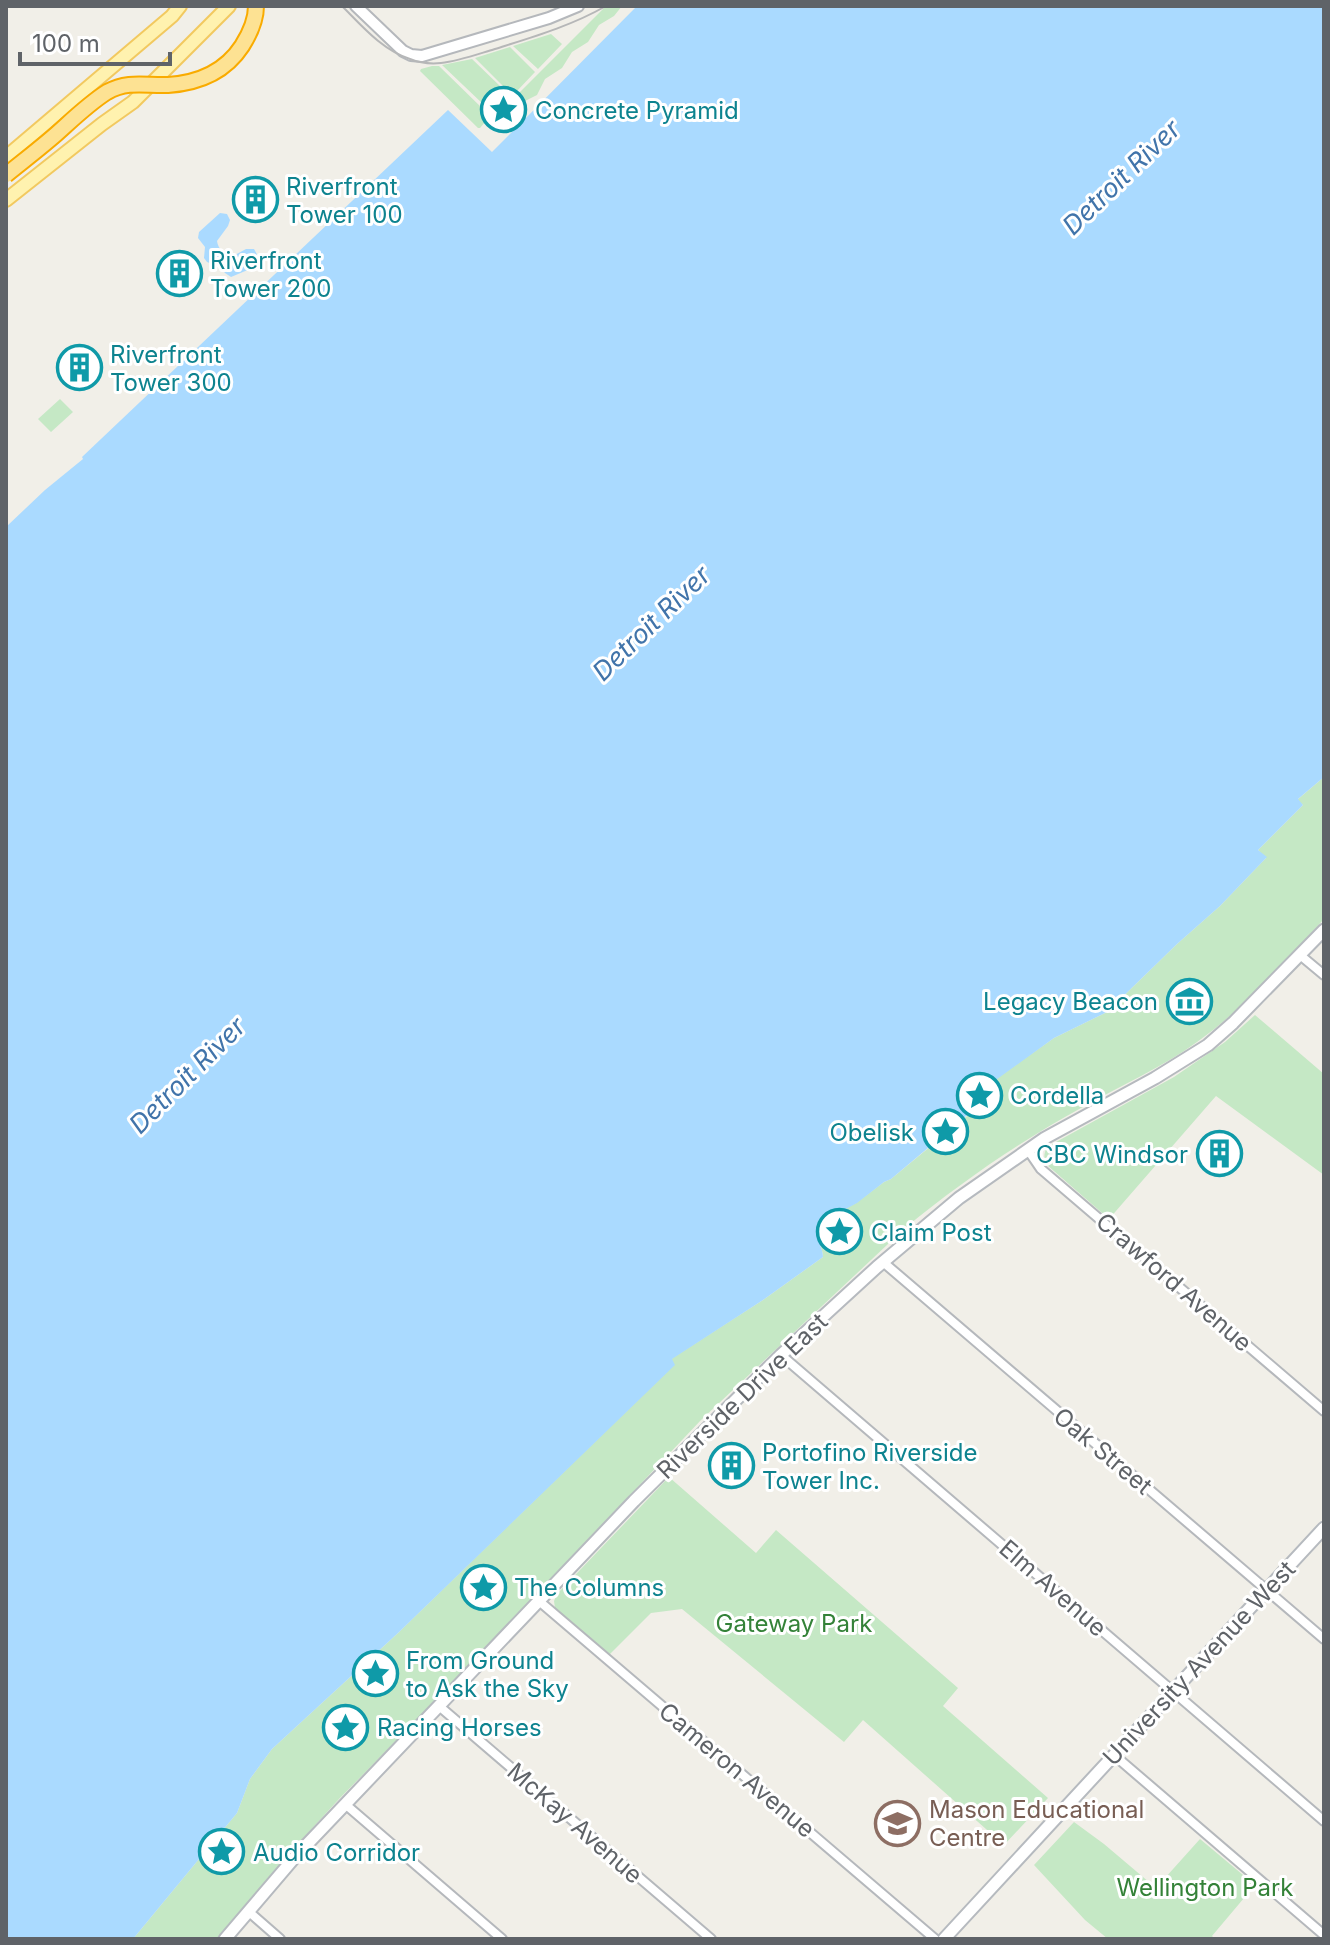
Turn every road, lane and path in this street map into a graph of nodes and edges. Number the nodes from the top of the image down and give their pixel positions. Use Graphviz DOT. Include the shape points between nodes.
graph roads {
  1 [pos="191,6"];
  2 [pos="229,6"];
  3 [pos="256,6"];
  4 [pos="356,6"];
  5 [pos="578,6"];
  6 [pos="176,11"];
  7 [pos="6,157"];
  8 [pos="6,175"];
  9 [pos="6,200"];
  10 [pos="1324,930"];
  11 [pos="1300,955"];
  12 [pos="1324,975"];
  13 [pos="1028,1150"];
  14 [pos="883,1262"];
  15 [pos="781,1355"];
  16 [pos="1324,1411"];
  17 [pos="1324,1528"];
  18 [pos="1267,1590"];
  19 [pos="539,1601"];
  20 [pos="1324,1639"];
  21 [pos="1173,1691"];
  22 [pos="439,1706"];
  23 [pos="1114,1755"];
  24 [pos="345,1804"];
  25 [pos="1324,1821"];
  26 [pos="248,1911"];
  27 [pos="1324,1935"];
  28 [pos="225,1939"];
  29 [pos="280,1939"];
  30 [pos="502,1939"];
  31 [pos="711,1939"];
  32 [pos="935,1939"];
  33 [pos="944,1939"];
  1 -- 6 [label="main road"];
  2 -- 9 [label="main road" via="133,102"];
  3 -- 8 [label="highway, bridge" via="247,39 218,71 193,82 138,82 110,91"];
  4 -- 5 [label="street" via="411,55 428,55"];
  6 -- 7 [label="main road"];
  10 -- 11 [label="main road, Riverside Drive East"];
  11 -- 12 [label="street"];
  11 -- 13 [label="main road, Riverside Drive East" via="1208,1045"];
  13 -- 14 [label="main road, Riverside Drive East"];
  13 -- 16 [label="street, Crawford Avenue" via="1041,1169"];
  14 -- 15 [label="main road, Riverside Drive East"];
  14 -- 18 [label="street, Oak Street"];
  15 -- 19 [label="main road, Riverside Drive East"];
  15 -- 21 [label="street, Elm Avenue"];
  17 -- 18 [label="main road, University Avenue West"];
  18 -- 20 [label="street, Oak Street"];
  18 -- 21 [label="main road, University Avenue West"];
  19 -- 22 [label="main road, Riverside Drive East"];
  19 -- 32 [label="street, Cameron Avenue"];
  21 -- 23 [label="main road, University Avenue West"];
  21 -- 25 [label="street, Elm Avenue"];
  22 -- 24 [label="main road, Riverside Drive East"];
  22 -- 31 [label="street, McKay Avenue"];
  23 -- 27 [label="street"];
  23 -- 33 [label="main road, University Avenue West"];
  24 -- 26 [label="main road, Riverside Drive East"];
  24 -- 30 [label="street"];
  26 -- 28 [label="main road, Riverside Drive East"];
  26 -- 29 [label="street"];
}
